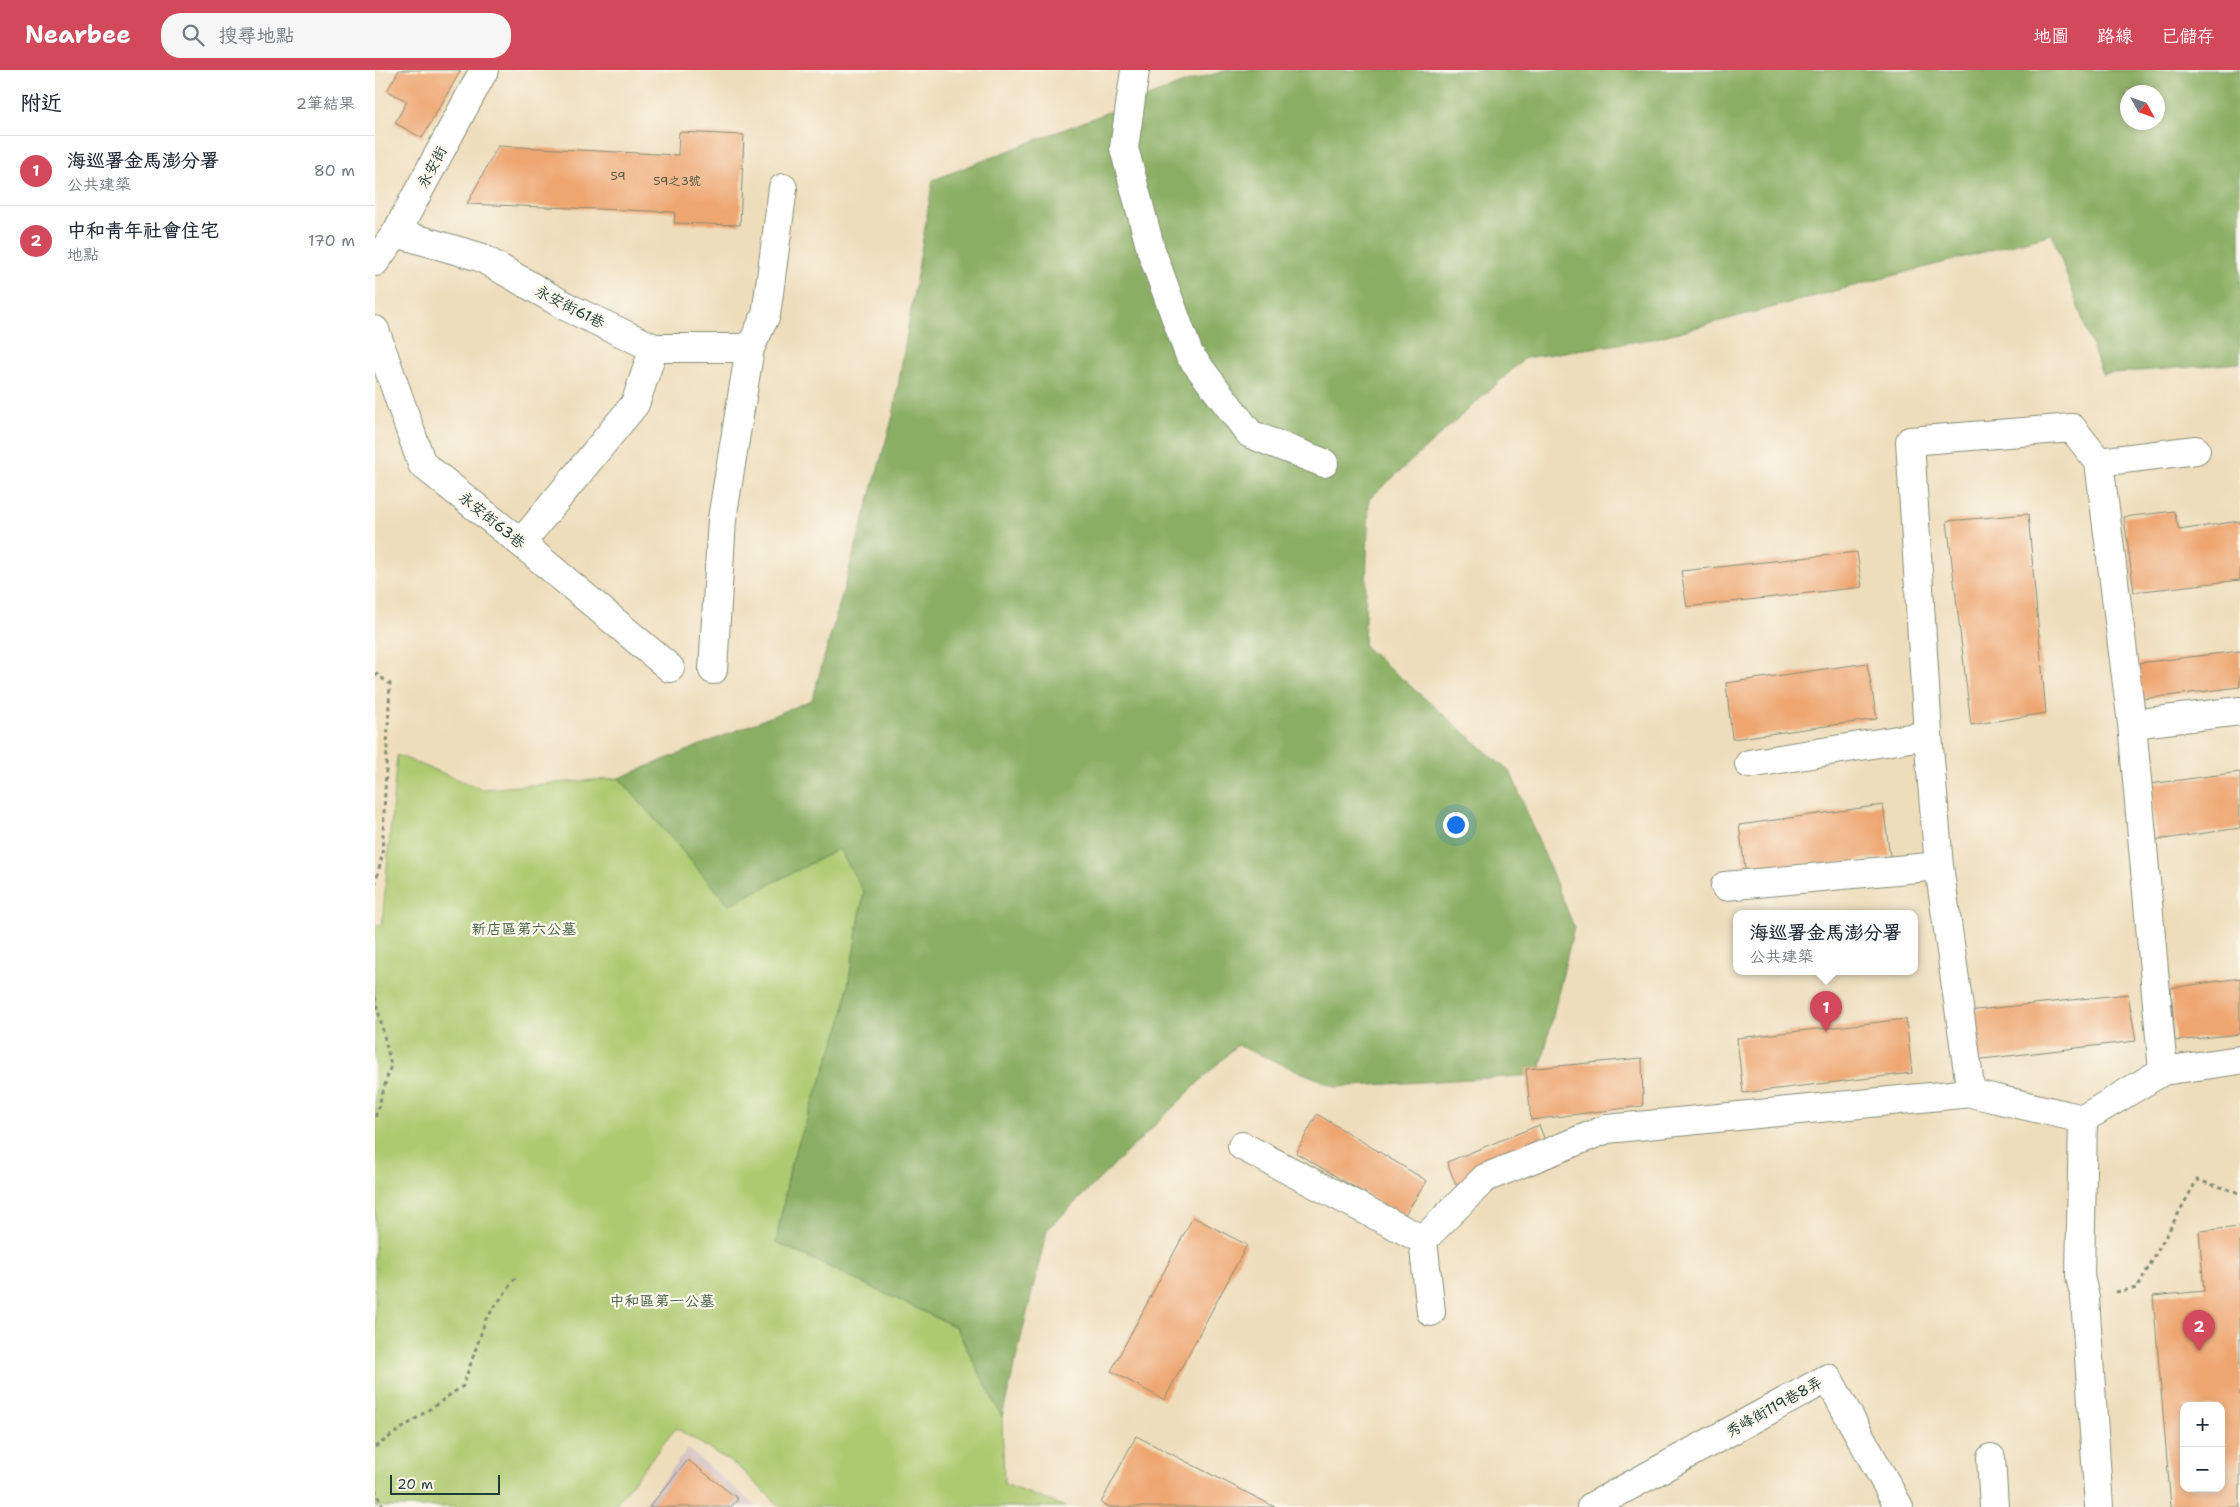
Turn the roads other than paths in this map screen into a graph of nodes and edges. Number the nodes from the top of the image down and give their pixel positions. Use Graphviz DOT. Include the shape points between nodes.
graph roads {
  1 [pos="484,70"];
  2 [pos="1135,70"];
  3 [pos="783,188"];
  4 [pos="396,233"];
  5 [pos="375,262"];
  6 [pos="375,330"];
  7 [pos="653,348"];
  8 [pos="750,348"];
  9 [pos="2196,450"];
  10 [pos="2099,462"];
  11 [pos="1324,463"];
  12 [pos="521,543"];
  13 [pos="670,668"];
  14 [pos="713,670"];
  15 [pos="2240,711"];
  16 [pos="2132,724"];
  17 [pos="1928,736"];
  18 [pos="1749,764"];
  19 [pos="1939,866"];
  20 [pos="1725,886"];
  21 [pos="2240,1060"];
  22 [pos="2163,1071"];
  23 [pos="1971,1093"];
  24 [pos="2083,1119"];
  25 [pos="1242,1146"];
  26 [pos="1423,1240"];
  27 [pos="1431,1312"];
  28 [pos="1991,1458"];
  29 [pos="1591,1507"];
  30 [pos="1899,1507"];
  31 [pos="1994,1507"];
  32 [pos="2099,1507"];
  1 -- 4 [label="street, 永安街"];
  2 -- 11 [label="street" via="1124,148 1151,250 1189,354 1250,434"];
  3 -- 8 [label="street" via="766,315"];
  4 -- 5 [label="street, 永安街"];
  4 -- 7 [label="street, 永安街61巷" via="480,258 569,308"];
  6 -- 12 [label="street, 永安街63巷" via="422,464"];
  7 -- 8 [label="street, 永安街61巷"];
  7 -- 12 [label="street" via="635,404"];
  8 -- 14 [label="street" via="723,520"];
  9 -- 10 [label="street"];
  10 -- 16 [label="street"];
  10 -- 17 [label="street" via="2072,428 1910,441"];
  12 -- 13 [label="street, 永安街63巷"];
  15 -- 16 [label="street"];
  16 -- 22 [label="street"];
  17 -- 18 [label="street"];
  17 -- 19 [label="street"];
  19 -- 20 [label="street"];
  19 -- 23 [label="street"];
  21 -- 22 [label="street"];
  22 -- 24 [label="street"];
  23 -- 24 [label="street"];
  23 -- 26 [label="street" via="1607,1129 1485,1178"];
  24 -- 32 [label="street" via="2080,1276 2085,1298"];
  25 -- 26 [label="street"];
  26 -- 27 [label="street"];
  28 -- 31 [label="street"];
  29 -- 30 [label="street, 秀峰街119巷8弄" via="1828,1378"];
}
